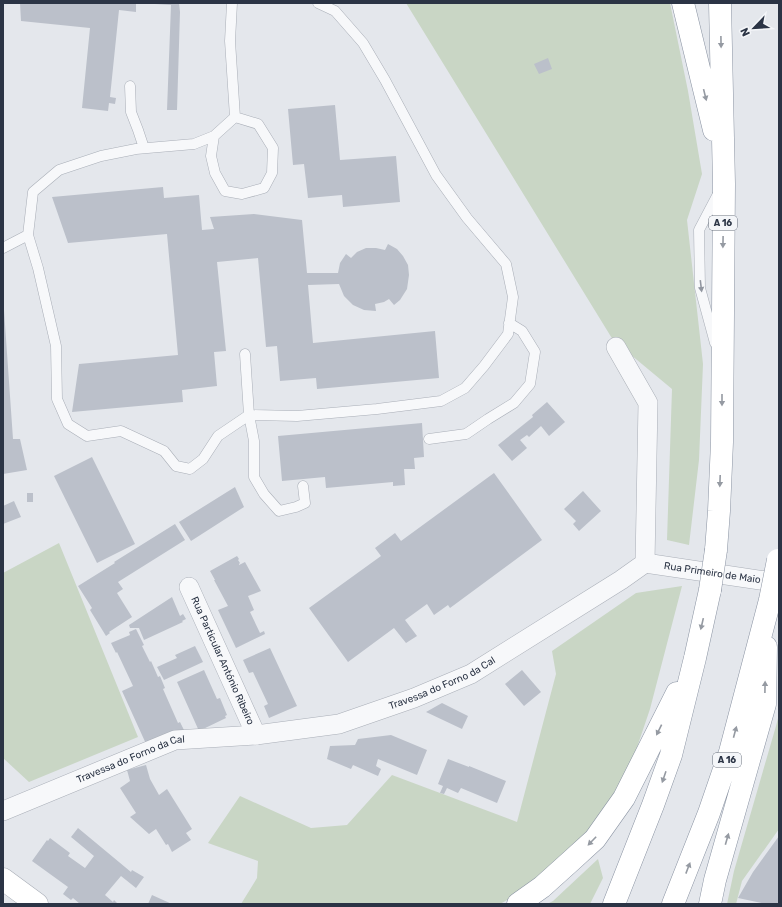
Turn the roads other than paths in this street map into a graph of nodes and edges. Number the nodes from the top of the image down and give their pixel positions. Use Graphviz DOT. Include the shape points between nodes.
graph roads {
  1 [pos="232,3"];
  2 [pos="318,3"];
  3 [pos="682,3"];
  4 [pos="720,3"];
  5 [pos="130,86"];
  6 [pos="235,117"];
  7 [pos="214,136"];
  8 [pos="144,148"];
  9 [pos="724,176"];
  10 [pos="28,235"];
  11 [pos="3,248"];
  12 [pos="509,323"];
  13 [pos="616,347"];
  14 [pos="245,354"];
  15 [pos="249,415"];
  16 [pos="429,439"];
  17 [pos="302,486"];
  18 [pos="779,558"];
  19 [pos="645,563"];
  20 [pos="189,587"];
  21 [pos="772,598"];
  22 [pos="694,658"];
  23 [pos="256,735"];
  24 [pos="3,811"];
  25 [pos="3,879"];
  26 [pos="37,904"];
  27 [pos="518,904"];
  28 [pos="614,904"];
  29 [pos="673,904"];
  30 [pos="710,904"];
  1 -- 6 [label="lane" via="230,41"];
  2 -- 12 [label="lane" via="335,11 363,43 436,175 467,218 506,264 513,297"];
  3 -- 9 [label="main road, one-way"];
  4 -- 9 [label="main road, A 16, one-way"];
  5 -- 8 [label="lane" via="131,112"];
  6 -- 7 [label="lane"];
  6 -- 7 [label="lane" via="258,124 273,148 272,173 264,188 242,194 225,191 215,173 211,156"];
  7 -- 8 [label="lane" via="194,144"];
  8 -- 10 [label="lane" via="101,156 59,170 33,192"];
  9 -- 22 [label="main road, A 16, one-way, bridge" via="722,450 719,511 710,590"];
  10 -- 11 [label="lane"];
  10 -- 15 [label="lane" via="56,346 57,399 68,424 87,436 121,431 164,451 176,466 190,469 203,458 218,436"];
  12 -- 15 [label="lane" via="508,334 465,388 441,401 297,416"];
  12 -- 16 [label="lane" via="522,331 535,352 530,384 514,403 466,434"];
  13 -- 19 [label="street" via="648,403"];
  14 -- 15 [label="lane"];
  15 -- 17 [label="lane" via="254,441 254,477 264,494 279,511 304,503"];
  18 -- 21 [label="main road, A 16, bridge"];
  19 -- 21 [label="street, Rua Primeiro de Maio"];
  19 -- 23 [label="street, Travessa do Forno da Cal" via="471,674 414,698 339,724"];
  20 -- 23 [label="street, Rua Particular António Ribeiro"];
  29 -- 21 [label="main road, A 16, one-way" via="730,752"];
  30 -- 21 [label="main road, one-way" via="765,704"];
  22 -- 27 [label="main road, one-way" via="624,798 595,839 542,887"];
  22 -- 28 [label="main road, A 16, one-way" via="671,755"];
  23 -- 24 [label="street, Travessa do Forno da Cal" via="175,740"];
  25 -- 26 [label="main road"];
}
